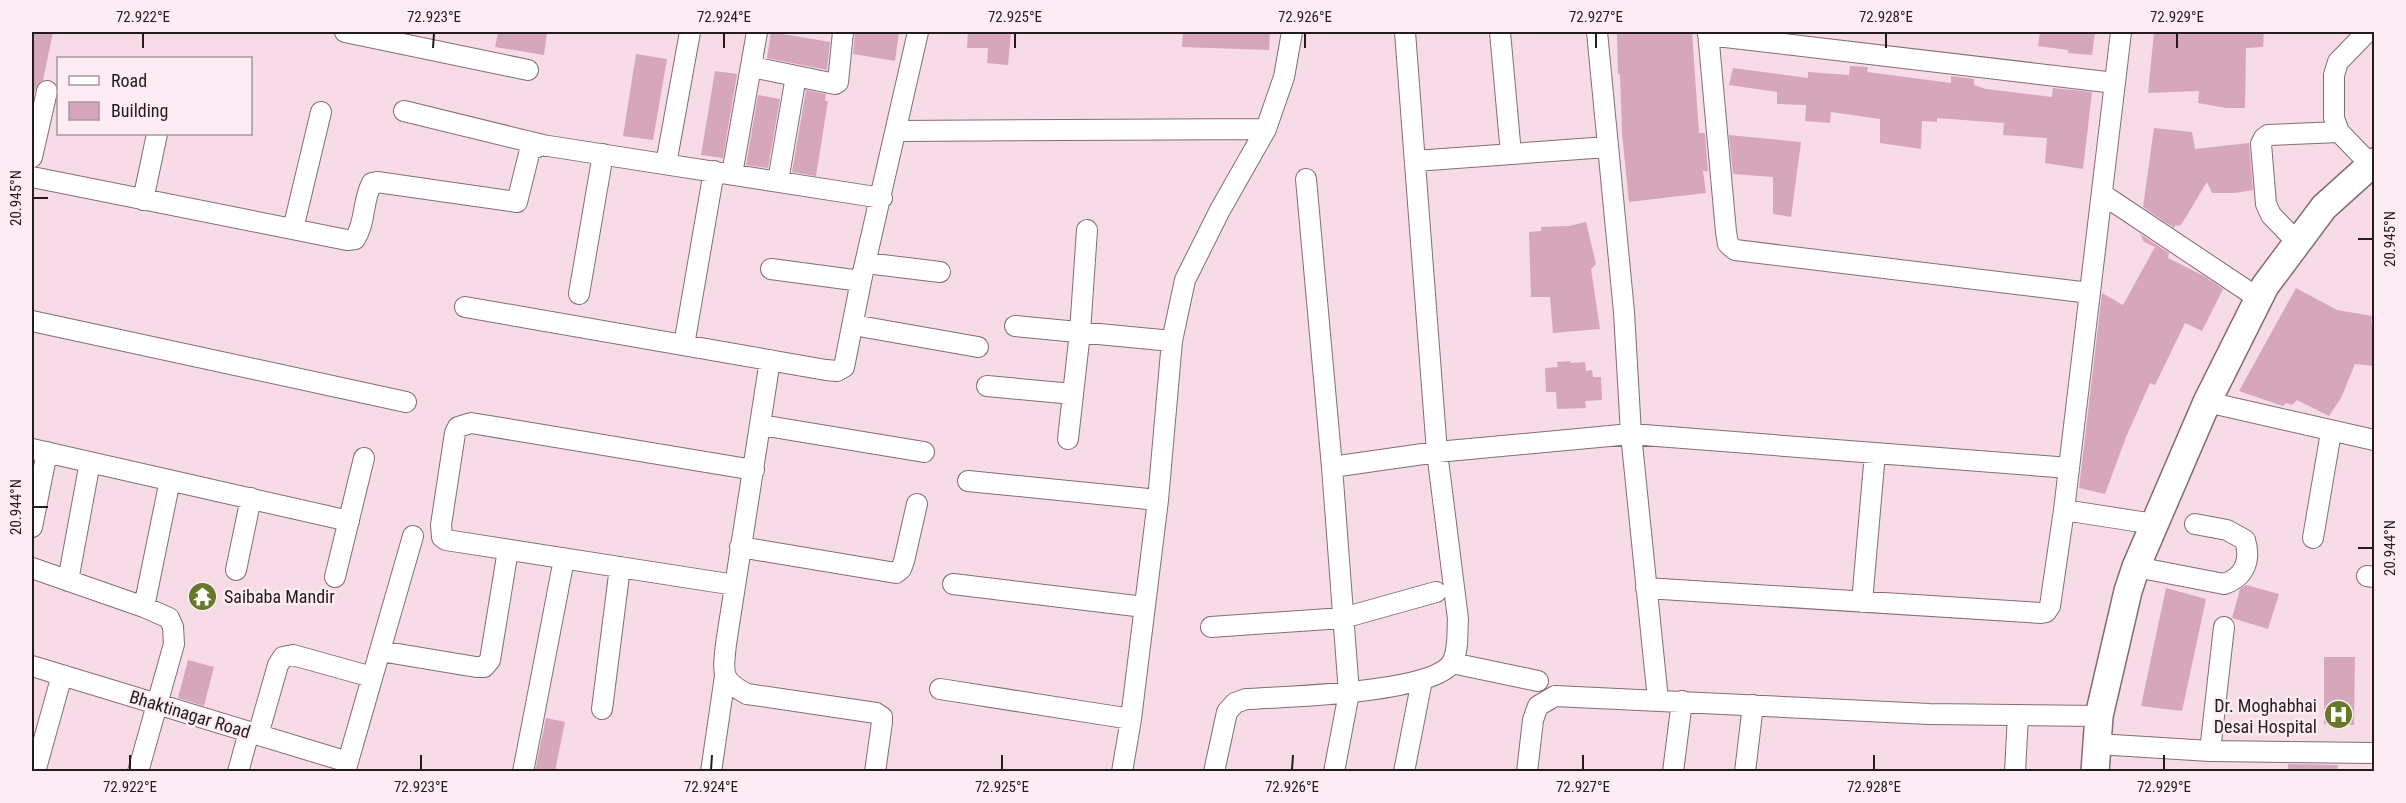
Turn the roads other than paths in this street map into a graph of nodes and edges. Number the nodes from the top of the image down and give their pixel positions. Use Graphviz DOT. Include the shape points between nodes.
graph roads {
  1 [pos="345,32"];
  2 [pos="690,32"];
  3 [pos="757,32"];
  4 [pos="843,32"];
  5 [pos="918,32"];
  6 [pos="1292,32"];
  7 [pos="1405,32"];
  8 [pos="1500,32"];
  9 [pos="1597,32"];
  10 [pos="2121,32"];
  11 [pos="1708,33"];
  12 [pos="2365,34"];
  13 [pos="752,67"];
  14 [pos="528,70"];
  15 [pos="796,76"];
  16 [pos="2115,83"];
  17 [pos="47,91"];
  18 [pos="404,111"];
  19 [pos="321,112"];
  20 [pos="1266,129"];
  21 [pos="897,131"];
  22 [pos="2339,132"];
  23 [pos="157,135"];
  24 [pos="548,146"];
  25 [pos="1607,147"];
  26 [pos="603,154"];
  27 [pos="1511,154"];
  28 [pos="32,157"];
  29 [pos="1415,161"];
  30 [pos="2373,163"];
  31 [pos="666,164"];
  32 [pos="723,173"];
  33 [pos="32,177"];
  34 [pos="1306,179"];
  35 [pos="778,181"];
  36 [pos="2102,194"];
  37 [pos="882,198"];
  38 [pos="143,200"];
  39 [pos="293,229"];
  40 [pos="1087,230"];
  41 [pos="2297,242"];
  42 [pos="771,269"];
  43 [pos="864,272"];
  44 [pos="940,272"];
  45 [pos="2090,293"];
  46 [pos="579,294"];
  47 [pos="2258,298"];
  48 [pos="465,307"];
  49 [pos="32,321"];
  50 [pos="853,324"];
  51 [pos="1016,326"];
  52 [pos="1080,332"];
  53 [pos="1172,341"];
  54 [pos="684,345"];
  55 [pos="978,347"];
  56 [pos="770,360"];
  57 [pos="987,386"];
  58 [pos="1073,394"];
  59 [pos="406,402"];
  60 [pos="2207,402"];
  61 [pos="761,425"];
  62 [pos="2331,432"];
  63 [pos="1631,434"];
  64 [pos="1068,439"];
  65 [pos="2374,440"];
  66 [pos="39,450"];
  67 [pos="924,452"];
  68 [pos="1437,452"];
  69 [pos="1875,453"];
  70 [pos="364,458"];
  71 [pos="90,462"];
  72 [pos="1332,467"];
  73 [pos="2069,468"];
  74 [pos="754,470"];
  75 [pos="170,480"];
  76 [pos="968,482"];
  77 [pos="251,498"];
  78 [pos="1158,500"];
  79 [pos="917,504"];
  80 [pos="2064,510"];
  81 [pos="349,521"];
  82 [pos="2154,524"];
  83 [pos="2195,524"];
  84 [pos="32,527"];
  85 [pos="413,536"];
  86 [pos="2313,538"];
  87 [pos="740,547"];
  88 [pos="508,550"];
  89 [pos="564,559"];
  90 [pos="620,567"];
  91 [pos="2136,567"];
  92 [pos="32,568"];
  93 [pos="236,570"];
  94 [pos="335,577"];
  95 [pos="68,581"];
  96 [pos="953,584"];
  97 [pos="735,585"];
  98 [pos="1646,588"];
  99 [pos="1436,592"];
  100 [pos="1862,602"];
  101 [pos="144,607"];
  102 [pos="1144,607"];
  103 [pos="1343,618"];
  104 [pos="1211,627"];
  105 [pos="2224,627"];
  106 [pos="380,651"];
  107 [pos="1452,663"];
  108 [pos="32,666"];
  109 [pos="62,675"];
  110 [pos="725,676"];
  111 [pos="372,677"];
  112 [pos="1422,680"];
  113 [pos="1538,681"];
  114 [pos="940,689"];
  115 [pos="1349,693"];
  116 [pos="1658,700"];
  117 [pos="1682,701"];
  118 [pos="156,704"];
  119 [pos="1753,705"];
  120 [pos="602,709"];
  121 [pos="2018,715"];
  122 [pos="2099,717"];
  123 [pos="1131,719"];
  124 [pos="253,733"];
  125 [pos="2097,744"];
  126 [pos="2210,751"];
  127 [pos="2374,753"];
  128 [pos="347,767"];
  129 [pos="35,771"];
  130 [pos="138,771"];
  131 [pos="238,771"];
  132 [pos="523,771"];
  133 [pos="711,771"];
  134 [pos="875,771"];
  135 [pos="1122,771"];
  136 [pos="1214,771"];
  137 [pos="1334,771"];
  138 [pos="1404,771"];
  139 [pos="1527,771"];
  140 [pos="1673,771"];
  141 [pos="1745,771"];
  142 [pos="2015,771"];
  143 [pos="2095,771"];
  1 -- 14 [label="street"];
  2 -- 31 [label="street"];
  3 -- 13 [label="street"];
  4 -- 15 [label="street" via="838,82"];
  5 -- 21 [label="street"];
  6 -- 20 [label="street" via="1284,78"];
  7 -- 29 [label="street"];
  8 -- 27 [label="street"];
  9 -- 25 [label="street"];
  10 -- 16 [label="street"];
  11 -- 16 [label="street"];
  11 -- 45 [label="street" via="1726,232 1728,244 1735,250"];
  12 -- 22 [label="street" via="2344,54 2334,75 2334,118"];
  13 -- 15 [label="street"];
  13 -- 32 [label="street"];
  15 -- 35 [label="street"];
  16 -- 36 [label="street"];
  17 -- 28 [label="street"];
  18 -- 24 [label="street"];
  19 -- 39 [label="street"];
  20 -- 21 [label="street"];
  20 -- 53 [label="street" via="1185,280"];
  21 -- 37 [label="street"];
  22 -- 30 [label="street"];
  22 -- 41 [label="street" via="2268,135 2261,144 2266,204 2271,215"];
  23 -- 38 [label="street"];
  24 -- 26 [label="street"];
  24 -- 39 [label="street" via="530,150 517,202 377,182 368,190 360,232 355,239"];
  25 -- 27 [label="street"];
  25 -- 63 [label="street" via="1624,312"];
  26 -- 31 [label="street"];
  26 -- 46 [label="street"];
  27 -- 29 [label="street"];
  29 -- 68 [label="street"];
  30 -- 41 [label="main road" via="2324,207"];
  31 -- 32 [label="street"];
  32 -- 35 [label="street"];
  32 -- 54 [label="street"];
  33 -- 38 [label="street"];
  34 -- 72 [label="street"];
  35 -- 37 [label="street"];
  36 -- 45 [label="street"];
  36 -- 47 [label="street"];
  37 -- 43 [label="street"];
  38 -- 39 [label="street"];
  40 -- 52 [label="street"];
  41 -- 47 [label="main road"];
  42 -- 43 [label="street"];
  43 -- 44 [label="street"];
  43 -- 50 [label="street"];
  45 -- 73 [label="street"];
  47 -- 60 [label="main road"];
  48 -- 54 [label="street"];
  49 -- 59 [label="street"];
  50 -- 55 [label="street"];
  50 -- 56 [label="street" via="844,367 837,371"];
  51 -- 52 [label="street"];
  52 -- 53 [label="street"];
  52 -- 58 [label="street"];
  53 -- 78 [label="street"];
  54 -- 56 [label="street"];
  56 -- 61 [label="street"];
  57 -- 58 [label="street"];
  58 -- 64 [label="street"];
  60 -- 62 [label="street"];
  60 -- 82 [label="main road"];
  61 -- 67 [label="street"];
  61 -- 74 [label="street"];
  62 -- 65 [label="street"];
  62 -- 86 [label="street"];
  63 -- 68 [label="street"];
  63 -- 69 [label="street"];
  63 -- 98 [label="street"];
  66 -- 71 [label="street"];
  66 -- 84 [label="street"];
  68 -- 72 [label="street"];
  68 -- 107 [label="street" via="1458,619"];
  69 -- 73 [label="street"];
  69 -- 100 [label="street"];
  70 -- 81 [label="street"];
  71 -- 75 [label="street"];
  71 -- 95 [label="street"];
  72 -- 103 [label="street"];
  73 -- 80 [label="street"];
  74 -- 87 [label="street"];
  74 -- 88 [label="street" via="464,424 455,433 442,537"];
  75 -- 77 [label="street"];
  75 -- 101 [label="street"];
  76 -- 78 [label="street"];
  77 -- 81 [label="street"];
  77 -- 93 [label="street"];
  78 -- 102 [label="street"];
  79 -- 87 [label="street" via="904,561 896,573"];
  80 -- 82 [label="street"];
  80 -- 100 [label="street" via="2046,612"];
  81 -- 94 [label="street"];
  82 -- 91 [label="main road"];
  83 -- 91 [label="street" via="2227,530 2245,540 2248,562 2234,581 2224,584"];
  85 -- 106 [label="street"];
  87 -- 97 [label="street"];
  88 -- 89 [label="street"];
  88 -- 106 [label="street" via="490,660 484,667"];
  89 -- 90 [label="street"];
  89 -- 132 [label="street"];
  90 -- 97 [label="street"];
  90 -- 120 [label="street"];
  91 -- 122 [label="main road"];
  92 -- 95 [label="street"];
  95 -- 101 [label="street"];
  96 -- 102 [label="street"];
  97 -- 110 [label="street"];
  98 -- 100 [label="street"];
  98 -- 116 [label="street"];
  99 -- 103 [label="street"];
  101 -- 118 [label="street" via="170,618 173,627 174,644"];
  102 -- 123 [label="street"];
  103 -- 104 [label="street"];
  103 -- 115 [label="street"];
  105 -- 126 [label="street"];
  106 -- 111 [label="street"];
  107 -- 112 [label="street" via="1440,674"];
  107 -- 113 [label="street"];
  108 -- 109 [label="street, Bhaktinagar Road"];
  109 -- 118 [label="street, Bhaktinagar Road"];
  109 -- 129 [label="street"];
  110 -- 133 [label="street"];
  110 -- 134 [label="street" via="730,685 747,694 876,713 882,722"];
  111 -- 124 [label="street" via="293,655 283,657"];
  111 -- 128 [label="street"];
  112 -- 115 [label="street"];
  112 -- 138 [label="street"];
  114 -- 123 [label="street"];
  115 -- 136 [label="street" via="1246,699 1235,703 1227,712"];
  115 -- 137 [label="street"];
  116 -- 117 [label="street"];
  116 -- 139 [label="street" via="1555,696 1538,706"];
  117 -- 119 [label="street"];
  117 -- 140 [label="street"];
  118 -- 124 [label="street, Bhaktinagar Road"];
  118 -- 130 [label="street"];
  119 -- 121 [label="street"];
  119 -- 141 [label="street"];
  121 -- 122 [label="street"];
  121 -- 142 [label="street"];
  122 -- 125 [label="main road"];
  123 -- 135 [label="street"];
  124 -- 128 [label="street, Bhaktinagar Road"];
  124 -- 131 [label="street"];
  125 -- 126 [label="street"];
  125 -- 143 [label="main road"];
  126 -- 127 [label="street"];
}
